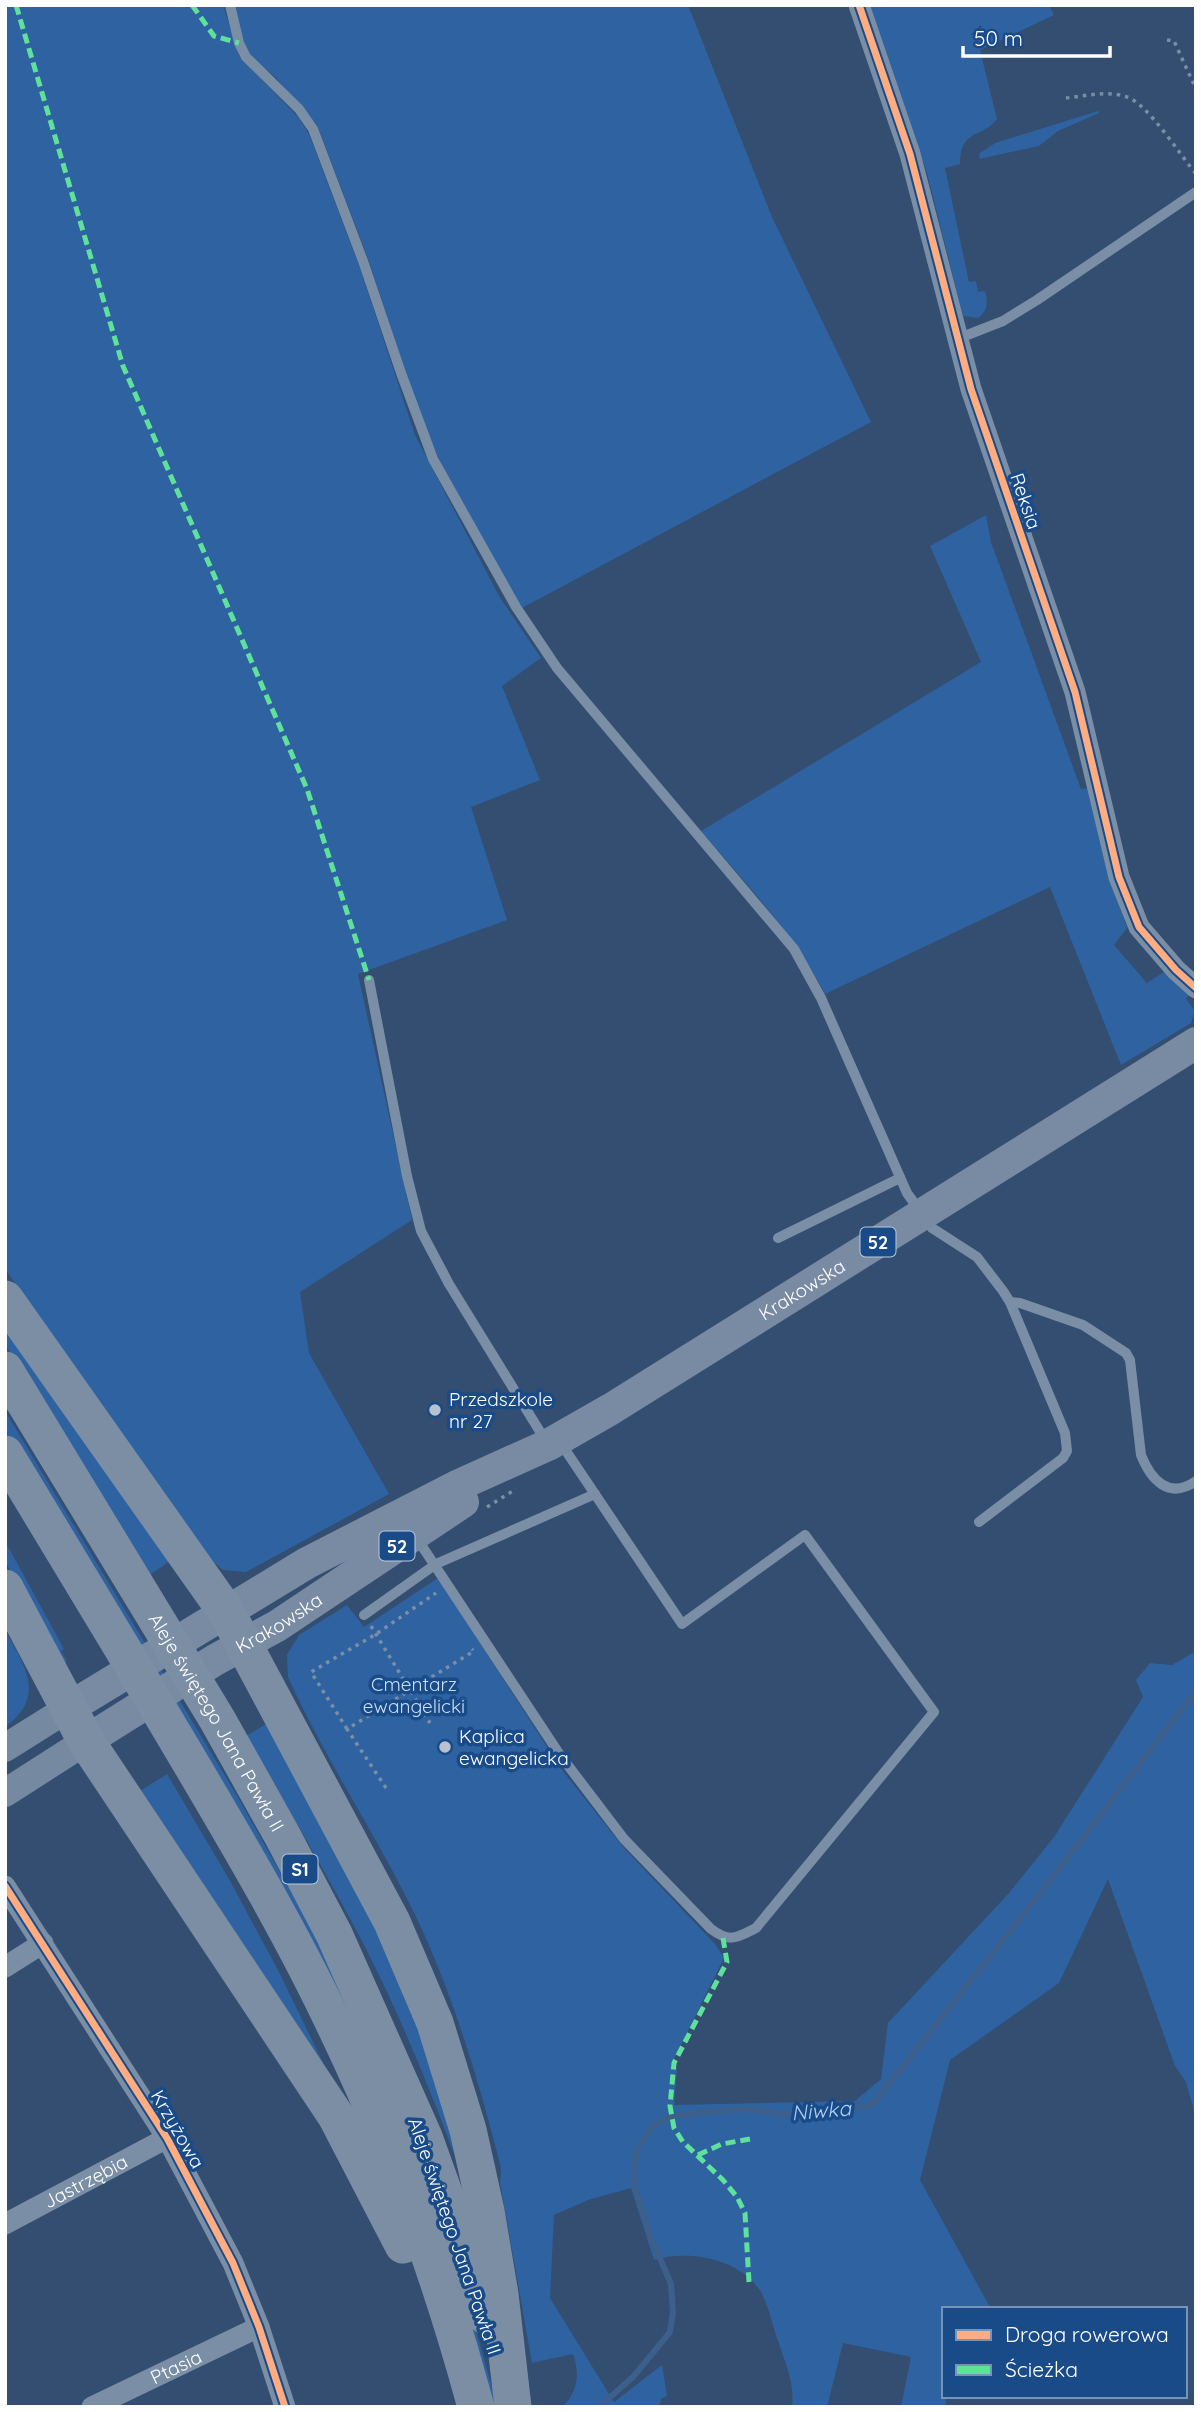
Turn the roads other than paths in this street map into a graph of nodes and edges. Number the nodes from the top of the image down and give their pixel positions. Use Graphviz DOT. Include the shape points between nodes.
graph roads {
  1 [pos="230,5"];
  2 [pos="859,5"];
  3 [pos="1196,192"];
  4 [pos="957,339"];
  5 [pos="369,980"];
  6 [pos="1196,988"];
  7 [pos="1196,1043"];
  8 [pos="900,1178"];
  9 [pos="921,1215"];
  10 [pos="778,1238"];
  11 [pos="5,1299"];
  12 [pos="1010,1302"];
  13 [pos="5,1370"];
  14 [pos="553,1442"];
  15 [pos="5,1454"];
  16 [pos="1196,1481"];
  17 [pos="595,1494"];
  18 [pos="979,1522"];
  19 [pos="414,1534"];
  20 [pos="436,1564"];
  21 [pos="5,1588"];
  22 [pos="227,1613"];
  23 [pos="364,1615"];
  24 [pos="245,1644"];
  25 [pos="67,1709"];
  26 [pos="86,1741"];
  27 [pos="5,1748"];
  28 [pos="5,1793"];
  29 [pos="5,1886"];
  30 [pos="43,1943"];
  31 [pos="5,1967"];
  32 [pos="167,2138"];
  33 [pos="5,2224"];
  34 [pos="258,2327"];
  35 [pos="472,2392"];
  36 [pos="92,2407"];
  37 [pos="285,2407"];
  38 [pos="513,2407"];
  1 -- 8 [label="lane" via="246,57 313,129 421,431 516,607 557,668 794,949 821,998"];
  2 -- 4 [label="street, Reksia" via="910,154"];
  3 -- 4 [label="lane" via="1026,307"];
  4 -- 6 [label="street, Reksia" via="1075,692 1128,903 1139,927"];
  5 -- 14 [label="lane" via="421,1231 449,1284"];
  7 -- 9 [label="main road, Krakowska / 52"];
  8 -- 9 [label="lane"];
  8 -- 10 [label="lane"];
  9 -- 12 [label="lane" via="932,1228 977,1257"];
  9 -- 14 [label="main road, Krakowska / 52"];
  11 -- 22 [label="highway"];
  12 -- 16 [label="lane" via="1083,1325 1126,1353 1146,1468 1155,1482 1166,1487 1177,1489"];
  12 -- 18 [label="lane" via="1065,1433 1067,1451"];
  13 -- 38 [label="highway, Aleje świętego Jana Pawła II / S1" via="210,1707 334,1934 424,2137"];
  14 -- 17 [label="lane"];
  14 -- 19 [label="main road, Krakowska / 52"];
  14 -- 22 [label="main road, Krakowska / 52" via="348,1541"];
  15 -- 35 [label="highway, Aleje świętego Jana Pawła II / S1" via="252,1866 338,2031 427,2249"];
  17 -- 20 [label="lane"];
  17 -- 20 [label="lane" via="682,1624 805,1535 934,1712 755,1928 735,1938 723,1938 711,1929 624,1839 560,1755"];
  19 -- 20 [label="lane"];
  19 -- 24 [label="main road, Krakowska / 52"];
  20 -- 23 [label="lane"];
  21 -- 25 [label="highway"];
  22 -- 24 [label="highway"];
  22 -- 25 [label="main road, Krakowska / 52"];
  24 -- 26 [label="main road, Krakowska / 52"];
  24 -- 38 [label="highway" via="393,1922 435,2023 468,2130 486,2211"];
  25 -- 26 [label="highway"];
  25 -- 27 [label="main road, Krakowska / 52"];
  26 -- 28 [label="main road, Krakowska / 52"];
  26 -- 35 [label="highway" via="337,2116"];
  29 -- 30 [label="street, Krzyżowa"];
  30 -- 31 [label="street"];
  30 -- 32 [label="street, Krzyżowa"];
  32 -- 33 [label="street, Jastrzębia"];
  32 -- 34 [label="street, Krzyżowa" via="233,2263"];
  34 -- 36 [label="street, Ptasia"];
  34 -- 37 [label="street, Krzyżowa"];
}
